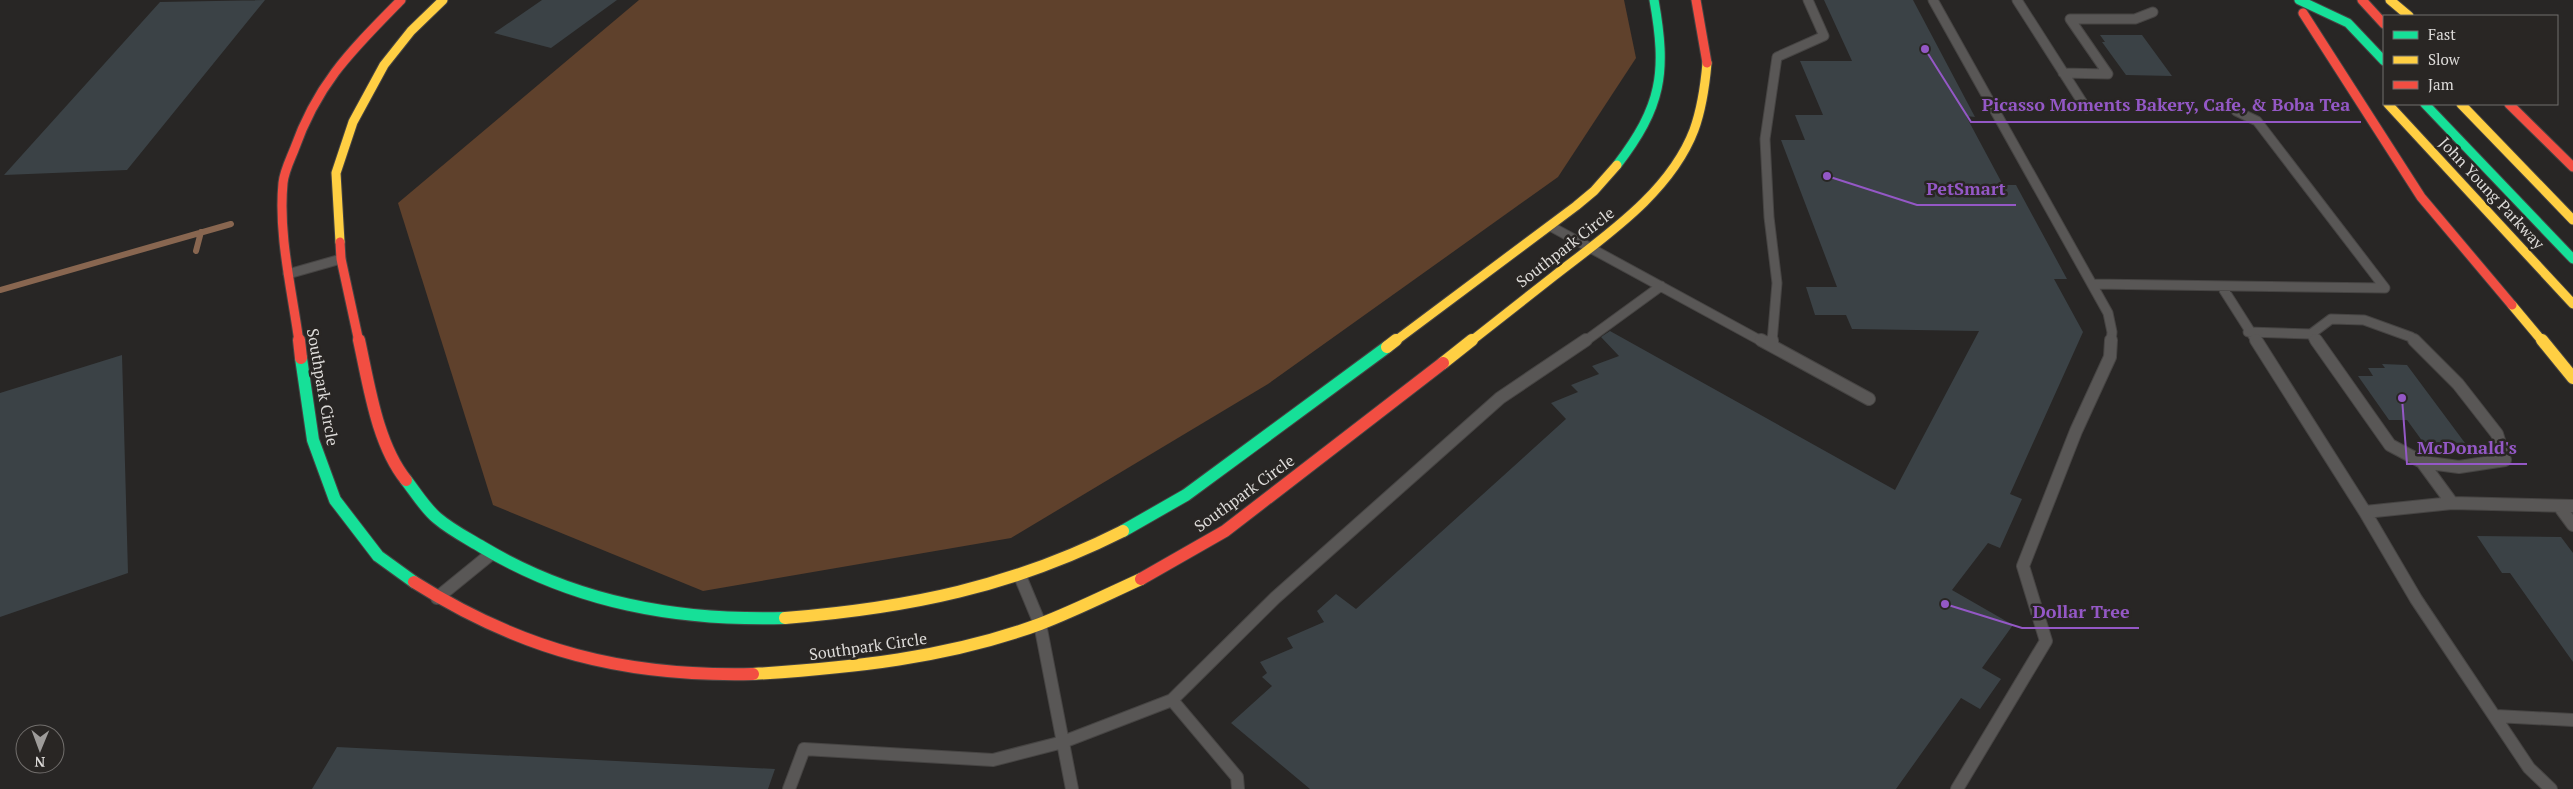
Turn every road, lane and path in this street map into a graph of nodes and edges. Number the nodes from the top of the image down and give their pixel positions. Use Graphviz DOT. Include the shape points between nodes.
graph roads {
  1 [pos="401,0"];
  2 [pos="443,0"];
  3 [pos="1654,0"];
  4 [pos="1696,0"];
  5 [pos="1808,0"];
  6 [pos="1933,0"];
  7 [pos="2017,0"];
  8 [pos="2291,0"];
  9 [pos="2299,0"];
  10 [pos="2362,0"];
  11 [pos="2390,0"];
  12 [pos="2153,12"];
  13 [pos="2303,13"];
  14 [pos="2408,15"];
  15 [pos="2383,23"];
  16 [pos="2383,60"];
  17 [pos="2350,64"];
  18 [pos="2063,73"];
  19 [pos="2389,105"];
  20 [pos="2426,105"];
  21 [pos="2462,105"];
  22 [pos="2510,105"];
  23 [pos="2086,108"];
  24 [pos="2236,111"];
  25 [pos="2573,167"];
  26 [pos="2573,220"];
  27 [pos="1550,226"];
  28 [pos="1591,248"];
  29 [pos="341,259"];
  30 [pos="2573,259"];
  31 [pos="288,274"];
  32 [pos="2092,284"];
  33 [pos="1661,286"];
  34 [pos="2222,287"];
  35 [pos="2573,304"];
  36 [pos="2248,332"];
  37 [pos="2311,334"];
  38 [pos="1772,346"];
  39 [pos="2573,378"];
  40 [pos="1868,398"];
  41 [pos="2422,462"];
  42 [pos="2452,503"];
  43 [pos="2559,506"];
  44 [pos="2573,506"];
  45 [pos="2364,512"];
  46 [pos="2573,525"];
  47 [pos="491,554"];
  48 [pos="1020,576"];
  49 [pos="437,598"];
  50 [pos="1040,624"];
  51 [pos="1172,700"];
  52 [pos="2496,716"];
  53 [pos="2573,720"];
  54 [pos="1063,742"];
  55 [pos="789,789"];
  56 [pos="1072,789"];
  57 [pos="1238,789"];
  58 [pos="1957,789"];
  59 [pos="2551,789"];
  1 -- 31 [label="main road, Southpark Circle" via="345,57 321,90 300,133 283,181 282,228"];
  2 -- 29 [label="main road, Southpark Circle" via="388,57 368,87 350,127 336,171"];
  3 -- 27 [label="main road, Southpark Circle" via="1662,40 1662,76 1652,111 1631,147 1600,186"];
  4 -- 28 [label="main road, Southpark Circle" via="1705,43 1707,82 1697,121 1676,161 1643,204"];
  5 -- 38 [label="lane" via="1824,36 1777,57 1765,138 1769,217 1777,283"];
  6 -- 32 [label="lane"];
  7 -- 18 [label="lane"];
  8 -- 13 [label="main road"];
  9 -- 16 [label="main road" via="2348,23"];
  10 -- 15 [label="main road"];
  11 -- 14 [label="main road"];
  12 -- 18 [label="lane" via="2135,19 2070,19 2108,74"];
  13 -- 17 [label="main road"];
  13 -- 39 [label="main road" via="2422,197"];
  18 -- 23 [label="lane"];
  19 -- 35 [label="main road, John Young Parkway"];
  20 -- 30 [label="main road"];
  21 -- 26 [label="main road"];
  22 -- 25 [label="main road"];
  24 -- 34 [label="lane" via="2258,122 2385,288"];
  27 -- 28 [label="lane"];
  27 -- 48 [label="main road, Southpark Circle" via="1186,495 1099,544"];
  28 -- 33 [label="lane"];
  28 -- 50 [label="main road, Southpark Circle" via="1225,531 1128,586"];
  29 -- 31 [label="lane"];
  29 -- 47 [label="main road, Southpark Circle" via="376,416 398,470 438,518"];
  31 -- 49 [label="main road, Southpark Circle" via="313,440 335,500 378,556"];
  32 -- 34 [label="lane"];
  32 -- 58 [label="lane" via="2108,314 2112,332 2110,357 2076,431 2022,566 2046,641"];
  33 -- 38 [label="lane"];
  33 -- 51 [label="lane" via="1500,398 1275,598"];
  34 -- 36 [label="lane"];
  36 -- 37 [label="lane"];
  36 -- 45 [label="lane"];
  37 -- 41 [label="lane" via="2390,445"];
  37 -- 41 [label="lane" via="2331,319 2364,320 2411,337 2458,384 2496,434 2505,460 2459,467"];
  38 -- 40 [label="lane"];
  41 -- 42 [label="lane"];
  42 -- 43 [label="lane"];
  42 -- 45 [label="lane"];
  43 -- 44 [label="lane"];
  43 -- 46 [label="lane"];
  45 -- 52 [label="lane" via="2416,599"];
  47 -- 48 [label="main road, Southpark Circle" via="554,585 634,609 736,621 839,615 932,600"];
  47 -- 49 [label="lane"];
  48 -- 50 [label="lane"];
  49 -- 50 [label="main road, Southpark Circle" via="507,634 598,663 716,677 834,669 939,653"];
  50 -- 54 [label="lane"];
  51 -- 54 [label="lane"];
  51 -- 57 [label="lane" via="1237,778"];
  52 -- 53 [label="lane"];
  52 -- 59 [label="lane" via="2529,768"];
  54 -- 55 [label="lane" via="993,760 804,749"];
  54 -- 56 [label="lane"];
}
